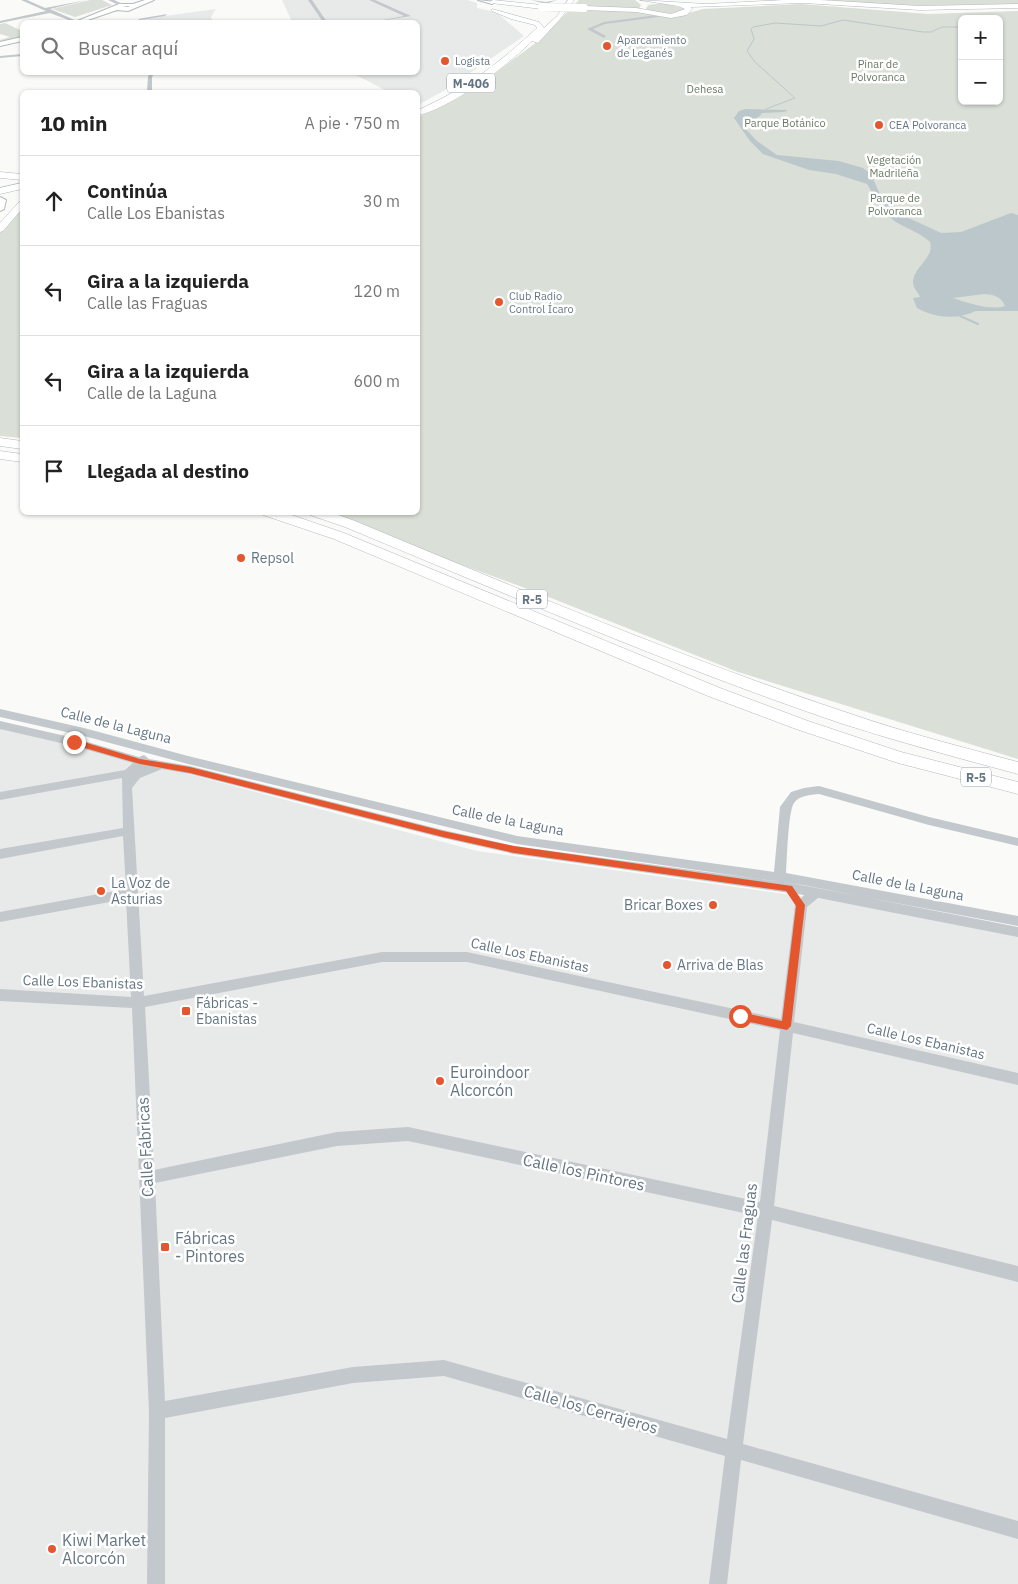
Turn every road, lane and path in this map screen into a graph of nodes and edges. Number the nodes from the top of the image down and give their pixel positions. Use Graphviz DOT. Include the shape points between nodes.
graph roads {
  1 [pos="23,0"];
  2 [pos="85,0"];
  3 [pos="110,0"];
  4 [pos="146,0"];
  5 [pos="151,0"];
  6 [pos="310,0"];
  7 [pos="371,0"];
  8 [pos="477,0"];
  9 [pos="534,0"];
  10 [pos="576,0"];
  11 [pos="652,0"];
  12 [pos="671,0"];
  13 [pos="554,1"];
  14 [pos="567,1"];
  15 [pos="663,1"];
  16 [pos="482,2"];
  17 [pos="682,5"];
  18 [pos="38,6"];
  19 [pos="125,7"];
  20 [pos="540,7"];
  21 [pos="645,8"];
  22 [pos="1018,8"];
  23 [pos="25,9"];
  24 [pos="45,9"];
  25 [pos="506,9"];
  26 [pos="620,10"];
  27 [pos="51,11"];
  28 [pos="165,15"];
  29 [pos="559,16"];
  30 [pos="0,18"];
  31 [pos="140,19"];
  32 [pos="516,19"];
  33 [pos="72,20"];
  34 [pos="83,20"];
  35 [pos="89,20"];
  36 [pos="324,20"];
  37 [pos="386,20"];
  38 [pos="629,20"];
  39 [pos="6,21"];
  40 [pos="0,22"];
  41 [pos="14,24"];
  42 [pos="604,37"];
  43 [pos="20,40"];
  44 [pos="0,45"];
  45 [pos="523,46"];
  46 [pos="20,55"];
  47 [pos="0,57"];
  48 [pos="151,75"];
  49 [pos="149,90"];
  50 [pos="420,114"];
  51 [pos="420,114"];
  52 [pos="0,175"];
  53 [pos="20,177"];
  54 [pos="20,185"];
  55 [pos="0,190"];
  56 [pos="0,199"];
  57 [pos="20,206"];
  58 [pos="0,208"];
  59 [pos="0,229"];
  60 [pos="0,442"];
  61 [pos="20,445"];
  62 [pos="0,455"];
  63 [pos="20,458"];
  64 [pos="277,515"];
  65 [pos="324,515"];
  66 [pos="526,619"];
  67 [pos="576,634"];
  68 [pos="696,658"];
  69 [pos="750,684"];
  70 [pos="0,713"];
  71 [pos="0,725"];
  72 [pos="185,759"];
  73 [pos="140,762"];
  74 [pos="159,766"];
  75 [pos="1018,768"];
  76 [pos="128,772"];
  77 [pos="1018,788"];
  78 [pos="126,791"];
  79 [pos="0,796"];
  80 [pos="128,831"];
  81 [pos="1018,842"];
  82 [pos="0,854"];
  83 [pos="780,877"];
  84 [pos="789,888"];
  85 [pos="130,893"];
  86 [pos="815,893"];
  87 [pos="801,905"];
  88 [pos="0,917"];
  89 [pos="1018,921"];
  90 [pos="1018,932"];
  91 [pos="0,995"];
  92 [pos="136,1003"];
  93 [pos="787,1026"];
  94 [pos="1018,1079"];
  95 [pos="147,1178"];
  96 [pos="766,1211"];
  97 [pos="1018,1274"];
  98 [pos="157,1412"];
  99 [pos="734,1450"];
  100 [pos="1018,1530"];
  101 [pos="156,1584"];
  102 [pos="718,1584"];
  1 -- 18 [label="street"];
  2 -- 24 [label="street"];
  3 -- 19 [label="street"];
  4 -- 19 [label="main road"];
  5 -- 19 [label="main road"];
  6 -- 36 [label="street"];
  7 -- 37 [label="street" via="409,16"];
  8 -- 16 [label="main road"];
  9 -- 13 [label="street"];
  10 -- 29 [label="highway, M-406"];
  11 -- 15 [label="highway"];
  12 -- 15 [label="highway"];
  14 -- 29 [label="highway, M-406"];
  14 -- 32 [label="highway" via="545,18"];
  14 -- 45 [label="highway, M-406"];
  15 -- 17 [label="highway"];
  15 -- 21 [label="highway"];
  16 -- 25 [label="highway, M-406" via="485,8"];
  17 -- 21 [label="highway" via="682,14 664,15"];
  17 -- 22 [label="highway" via="810,1 920,8"];
  17 -- 22 [label="highway" via="714,8 808,4 933,12"];
  18 -- 23 [label="street"];
  18 -- 24 [label="street"];
  19 -- 34 [label="main road"];
  19 -- 35 [label="main road"];
  20 -- 25 [label="highway"];
  20 -- 26 [label="highway, bridge"];
  20 -- 32 [label="highway" via="516,10 511,14"];
  21 -- 26 [label="highway"];
  21 -- 38 [label="street"];
  24 -- 27 [label="street"];
  25 -- 32 [label="highway, M-406"];
  26 -- 38 [label="street" via="637,14"];
  27 -- 33 [label="street"];
  27 -- 39 [label="street"];
  28 -- 31 [label="street"];
  29 -- 50 [label="highway, M-406" via="514,59 454,98"];
  30 -- 39 [label="street"];
  32 -- 45 [label="highway, M-406" via="540,26"];
  38 -- 42 [label="street" via="604,23 589,29"];
  39 -- 40 [label="street"];
  39 -- 41 [label="street"];
  43 -- 44 [label="main road"];
  45 -- 51 [label="highway, M-406" via="481,77"];
  46 -- 47 [label="street"];
  48 -- 49 [label="street"];
  52 -- 53 [label="highway"];
  54 -- 55 [label="highway"];
  56 -- 58 [label="main road"];
  57 -- 59 [label="highway"];
  60 -- 61 [label="highway"];
  62 -- 63 [label="highway"];
  64 -- 67 [label="highway, R-5" via="339,536"];
  65 -- 69 [label="highway, R-5" via="652,648"];
  66 -- 67 [label="highway" via="550,629"];
  67 -- 77 [label="highway, R-5" via="802,725 898,757"];
  68 -- 69 [label="highway"];
  69 -- 75 [label="highway, R-5" via="887,732"];
  70 -- 72 [label="street, Calle de la Laguna"];
  71 -- 73 [label="street, Calle de la Laguna"];
  72 -- 73 [label="street" via="157,756"];
  72 -- 83 [label="street, Calle de la Laguna" via="517,840"];
  73 -- 74 [label="street, Calle de la Laguna"];
  73 -- 76 [label="street"];
  74 -- 78 [label="street" via="136,775"];
  74 -- 84 [label="street, Calle de la Laguna" via="190,770 514,850"];
  76 -- 78 [label="street, Calle Fábricas"];
  76 -- 79 [label="street"];
  78 -- 80 [label="street, Calle Fábricas"];
  80 -- 82 [label="street"];
  80 -- 85 [label="street, Calle Fábricas"];
  81 -- 83 [label="street" via="819,790 807,791 789,799 786,807"];
  83 -- 89 [label="street, Calle de la Laguna"];
  84 -- 86 [label="street, Calle de la Laguna"];
  84 -- 87 [label="street"];
  85 -- 88 [label="street"];
  85 -- 92 [label="street, Calle Fábricas"];
  86 -- 87 [label="street"];
  86 -- 90 [label="street, Calle de la Laguna"];
  87 -- 93 [label="street, Calle las Fraguas"];
  91 -- 92 [label="street, Calle Los Ebanistas"];
  92 -- 93 [label="street, Calle Los Ebanistas" via="382,957 467,957"];
  92 -- 95 [label="street, Calle Fábricas"];
  93 -- 94 [label="street, Calle Los Ebanistas"];
  93 -- 96 [label="street, Calle las Fraguas"];
  95 -- 96 [label="street, Calle los Pintores" via="337,1139 408,1134"];
  95 -- 98 [label="street, Calle Fábricas"];
  96 -- 97 [label="street, Calle los Pintores"];
  96 -- 99 [label="street, Calle las Fraguas"];
  98 -- 99 [label="street, Calle los Cerrajeros" via="353,1375 444,1368"];
  98 -- 101 [label="street, Calle Fábricas"];
  99 -- 100 [label="street, Calle los Cerrajeros"];
  99 -- 102 [label="street, Calle las Fraguas"];
}
